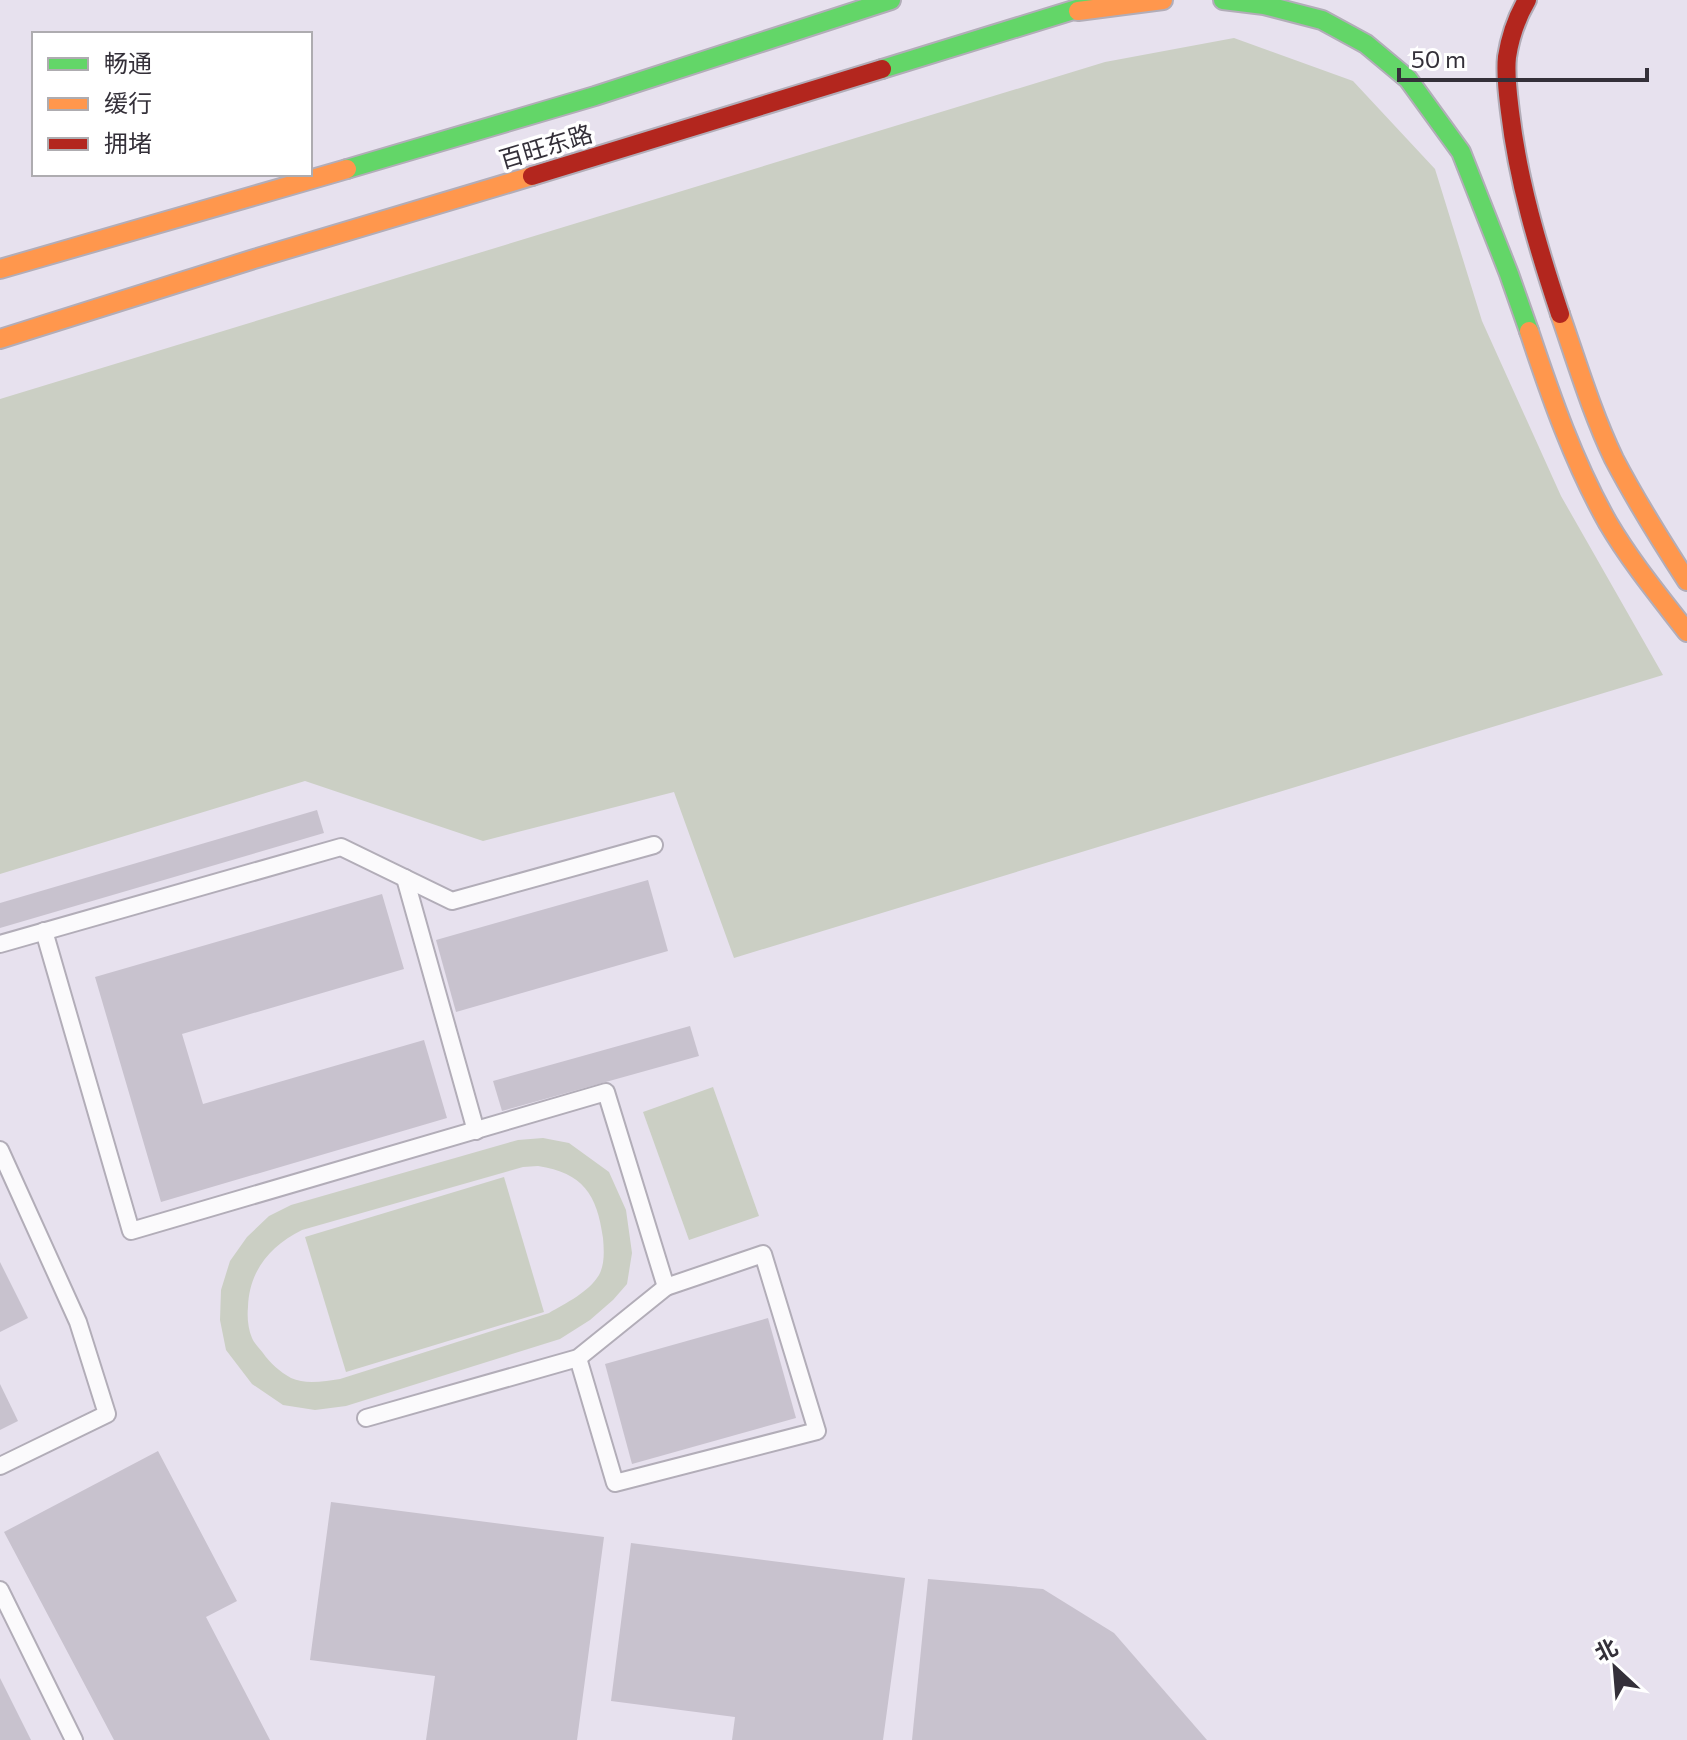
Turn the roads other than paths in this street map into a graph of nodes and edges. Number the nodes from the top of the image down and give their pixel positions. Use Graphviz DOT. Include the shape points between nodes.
graph roads {
  1 [pos="891,0"];
  2 [pos="1106,0"];
  3 [pos="1163,0"];
  4 [pos="1223,0"];
  5 [pos="1527,0"];
  6 [pos="1060,13"];
  7 [pos="0,269"];
  8 [pos="0,339"];
  9 [pos="1687,581"];
  10 [pos="1687,632"];
  11 [pos="654,845"];
  12 [pos="405,878"];
  13 [pos="44,931"];
  14 [pos="0,944"];
  15 [pos="476,1131"];
  16 [pos="0,1150"];
  17 [pos="5,1174"];
  18 [pos="666,1287"];
  19 [pos="578,1358"];
  20 [pos="366,1418"];
  21 [pos="0,1466"];
  22 [pos="0,1590"];
  23 [pos="74,1740"];
  1 -- 7 [label="main road, 百旺东路" via="595,96"];
  2 -- 6 [label="main road, 百旺东路"];
  3 -- 6 [label="main road"];
  4 -- 10 [label="main road" via="1322,20 1366,44 1408,79 1461,152 1584,477 1636,566"];
  5 -- 9 [label="main road" via="1507,59 1508,98 1514,150 1542,260 1613,456"];
  6 -- 8 [label="main road, 百旺东路"];
  11 -- 12 [label="lane" via="452,901"];
  12 -- 13 [label="lane" via="341,847"];
  12 -- 15 [label="lane"];
  13 -- 14 [label="lane"];
  13 -- 15 [label="lane" via="131,1231"];
  15 -- 18 [label="lane" via="606,1092"];
  16 -- 17 [label="lane"];
  17 -- 21 [label="lane" via="78,1322 107,1414"];
  18 -- 19 [label="lane"];
  18 -- 19 [label="lane" via="763,1254 817,1431 615,1483"];
  19 -- 20 [label="lane"];
  22 -- 23 [label="lane"];
}
